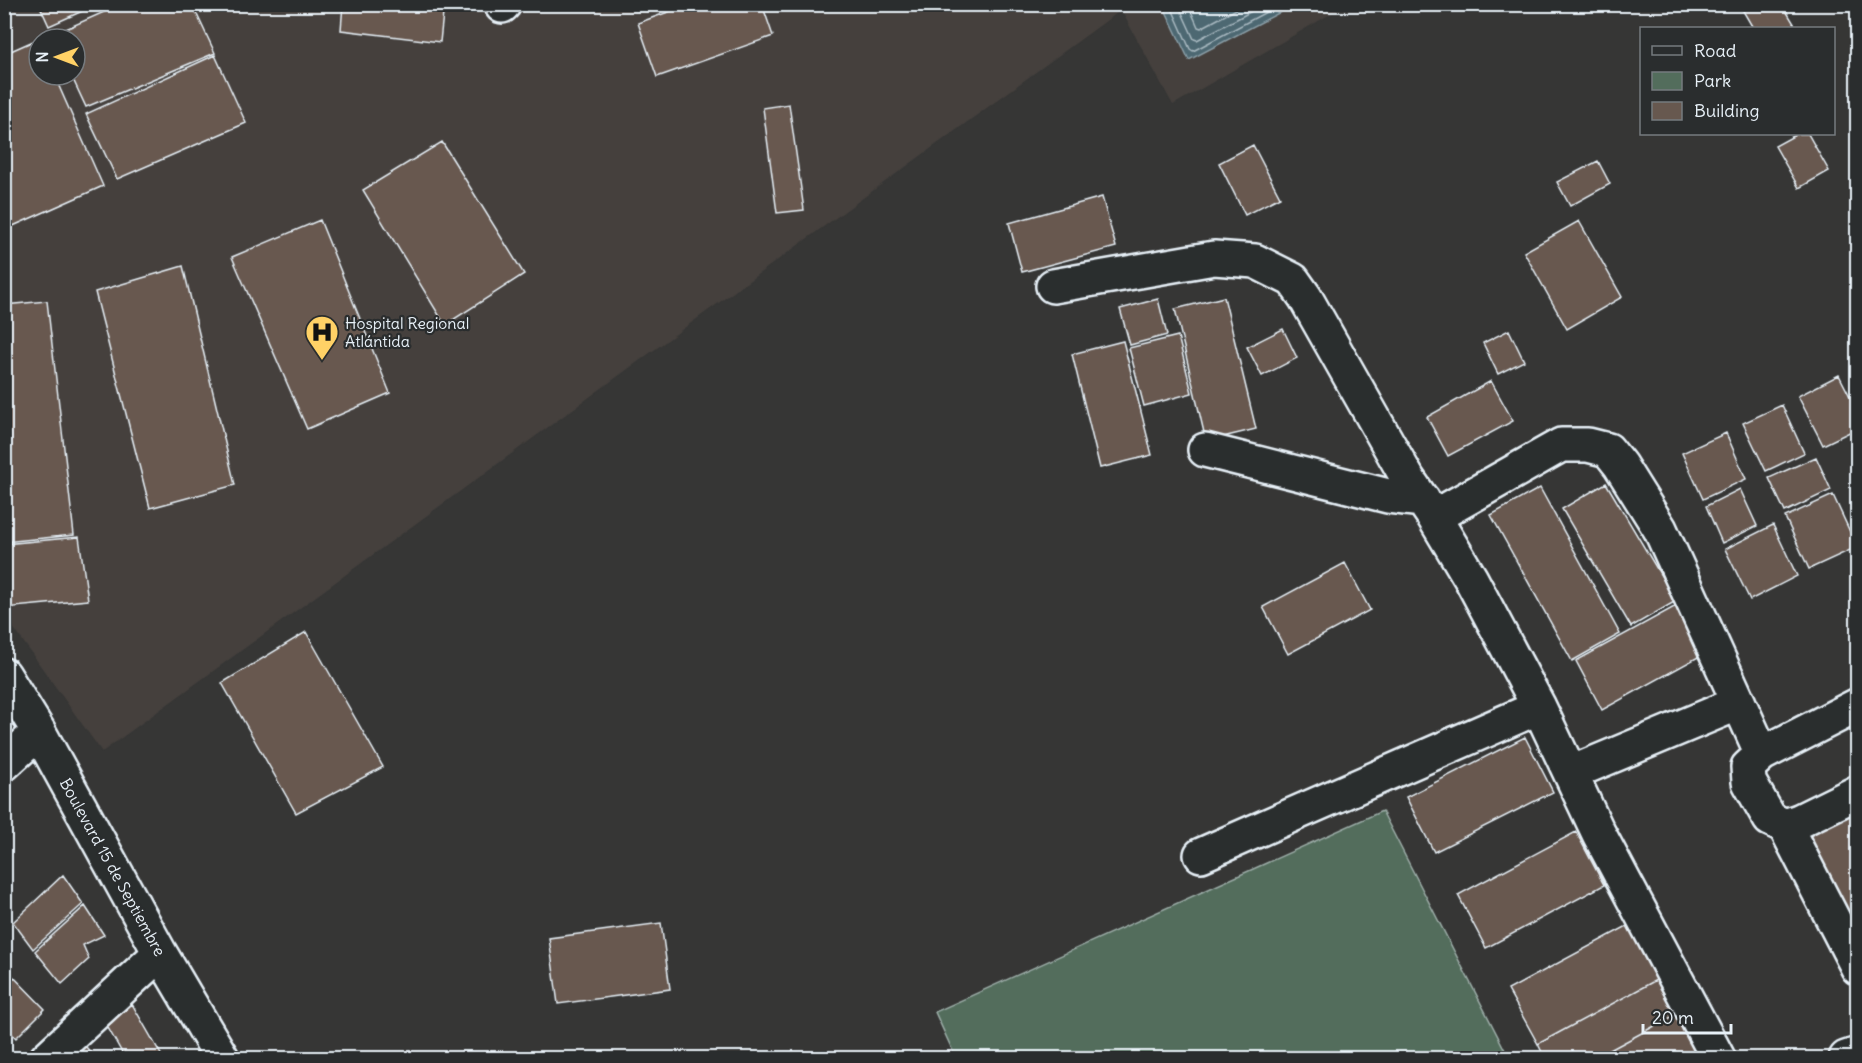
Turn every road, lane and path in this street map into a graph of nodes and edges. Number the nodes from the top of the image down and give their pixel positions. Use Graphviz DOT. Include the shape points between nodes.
graph roads {
  1 [pos="1053,286"];
  2 [pos="1205,450"];
  3 [pos="1429,508"];
  4 [pos="4,675"];
  5 [pos="1739,703"];
  6 [pos="1857,705"];
  7 [pos="1539,707"];
  8 [pos="39,732"];
  9 [pos="1762,754"];
  10 [pos="4,764"];
  11 [pos="1570,773"];
  12 [pos="1857,792"];
  13 [pos="1785,826"];
  14 [pos="1201,855"];
  15 [pos="160,953"];
  16 [pos="1857,968"];
  17 [pos="1857,1054"];
  18 [pos="47,1059"];
  19 [pos="222,1059"];
  20 [pos="1718,1059"];
  21 [pos="1846,1059"];
  1 -- 3 [label="street" via="1214,258 1255,261 1293,280"];
  2 -- 3 [label="street"];
  3 -- 5 [label="street" via="1561,445 1608,450 1660,529"];
  3 -- 7 [label="street"];
  4 -- 8 [label="street, Boulevard 15 de Septiembre"];
  5 -- 9 [label="street"];
  5 -- 11 [label="street"];
  6 -- 9 [label="street"];
  7 -- 11 [label="street"];
  7 -- 14 [label="street"];
  8 -- 10 [label="street"];
  8 -- 15 [label="street, Boulevard 15 de Septiembre"];
  9 -- 13 [label="street" via="1748,767 1749,782 1770,819"];
  11 -- 20 [label="street"];
  12 -- 13 [label="street"];
  13 -- 16 [label="street"];
  15 -- 18 [label="street"];
  15 -- 19 [label="street, Boulevard 15 de Septiembre"];
  17 -- 21 [label="street"];
}
